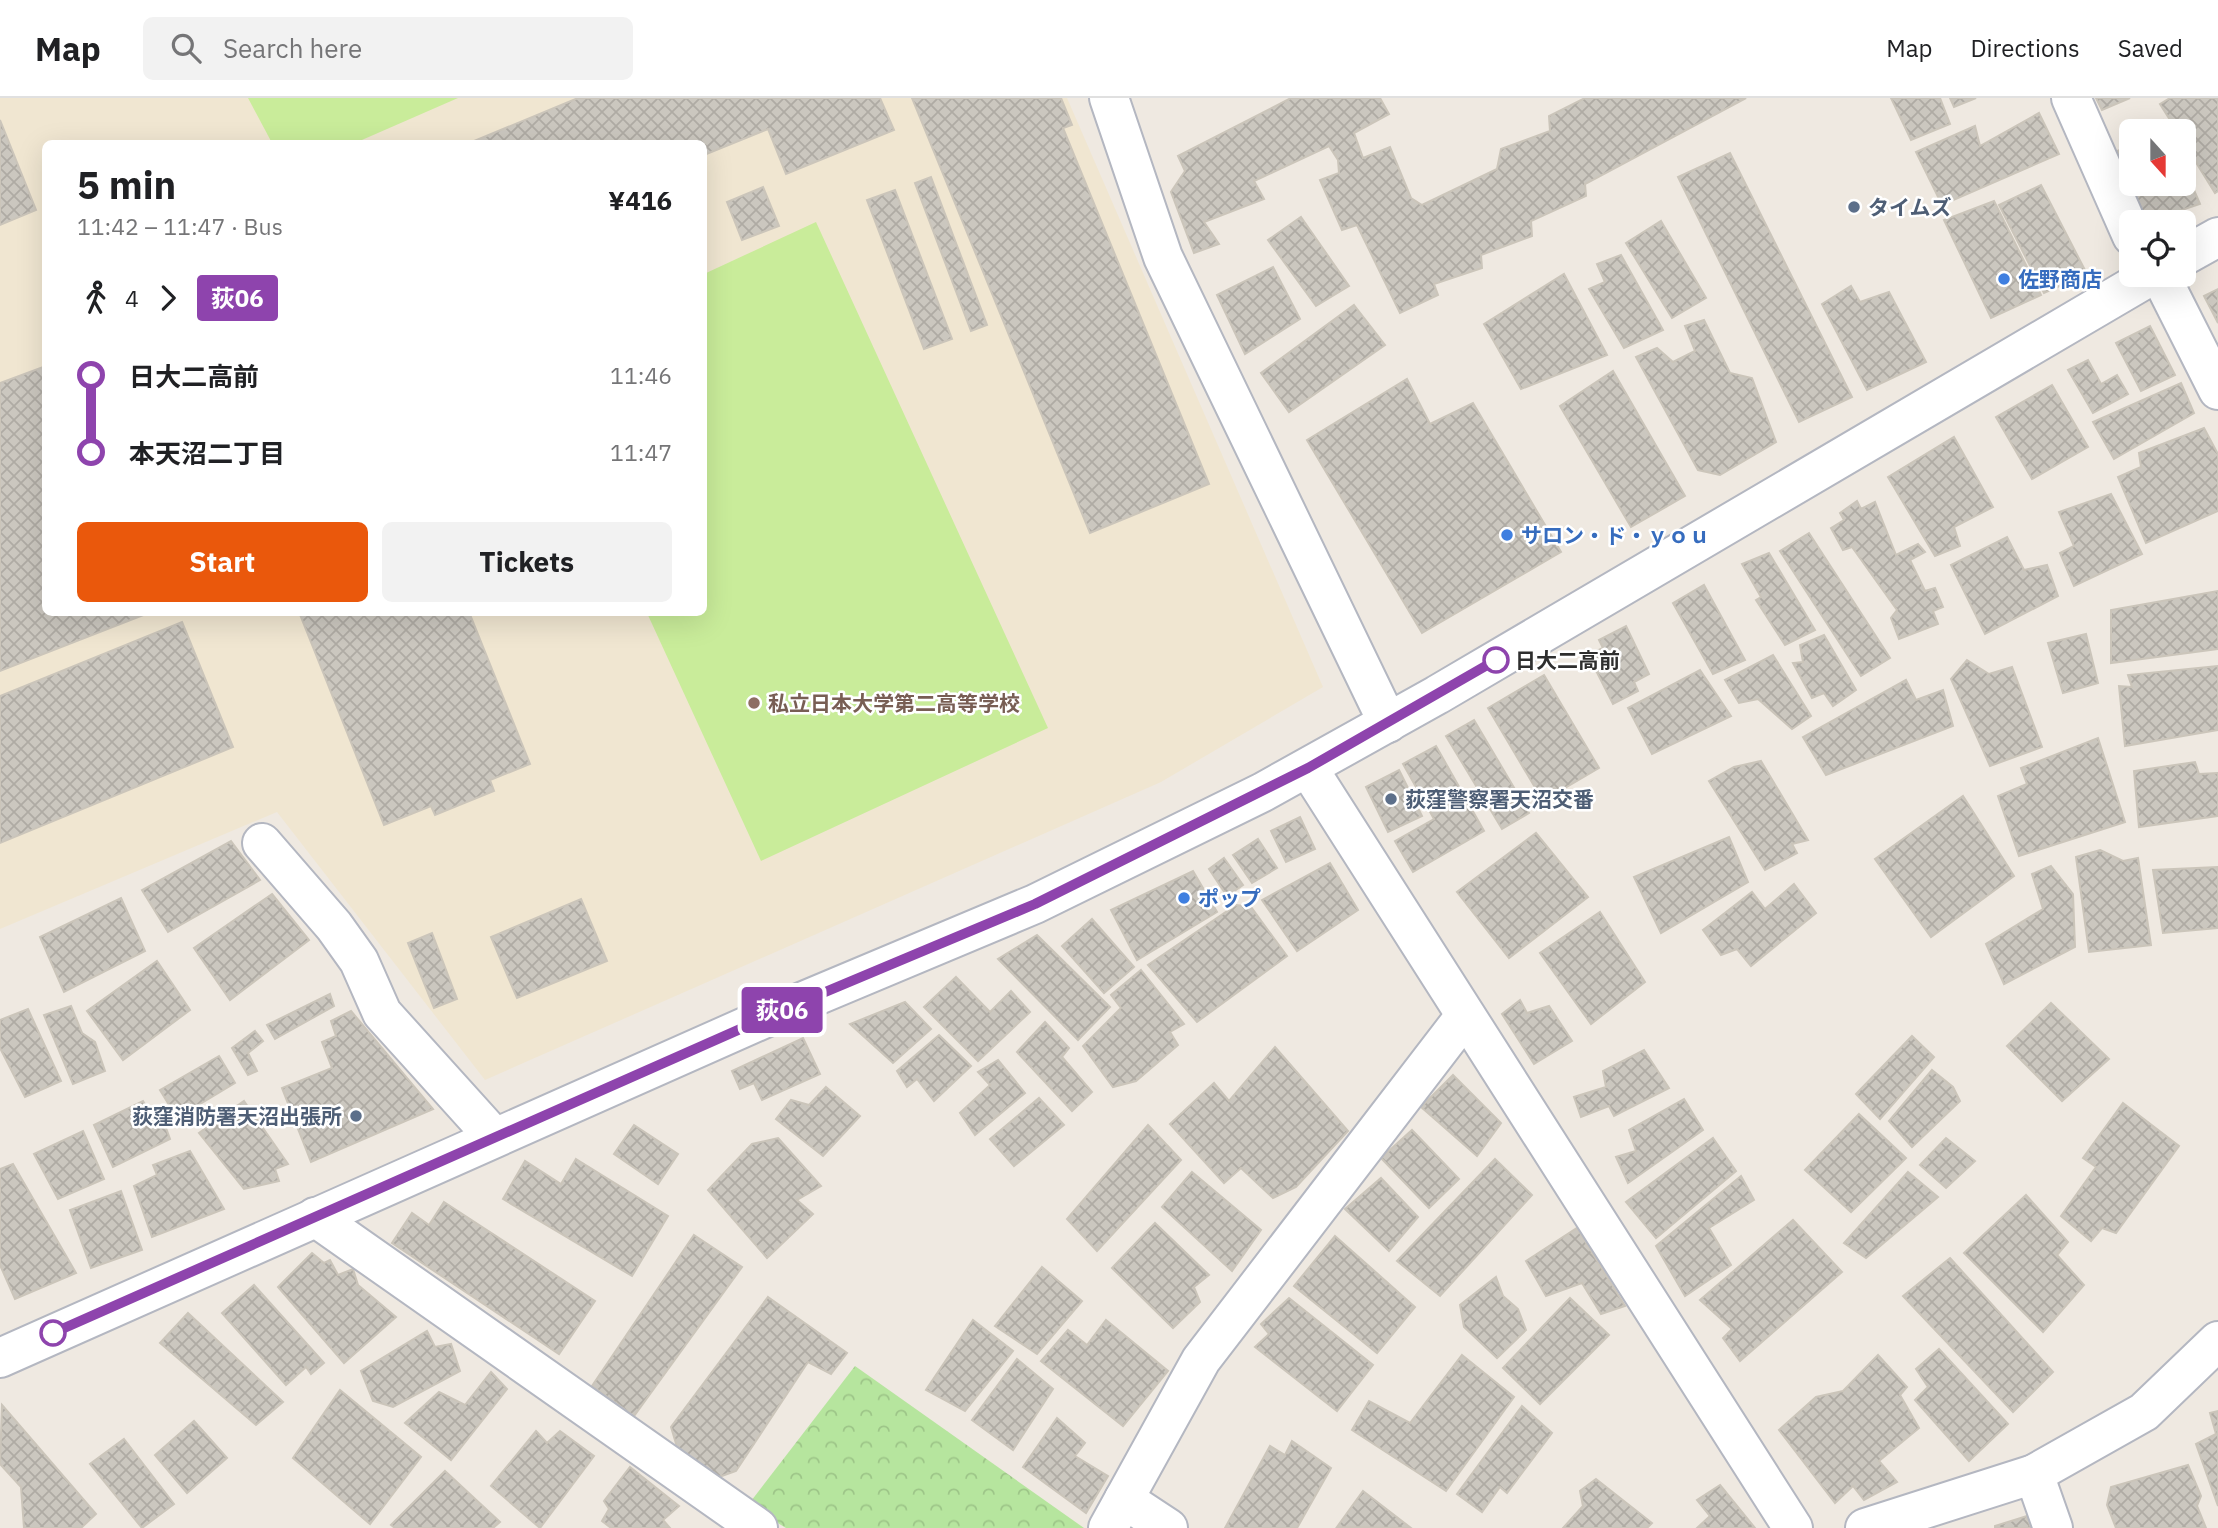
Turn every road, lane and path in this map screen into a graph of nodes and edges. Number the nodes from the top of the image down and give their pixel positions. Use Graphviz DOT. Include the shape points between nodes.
graph roads {
  1 [pos="1109,98"];
  2 [pos="2071,98"];
  3 [pos="2121,210"];
  4 [pos="2218,237"];
  5 [pos="2196,249"];
  6 [pos="2131,287"];
  7 [pos="2166,287"];
  8 [pos="2218,390"];
  9 [pos="1388,723"];
  10 [pos="1308,768"];
  11 [pos="262,843"];
  12 [pos="1465,1016"];
  13 [pos="494,1137"];
  14 [pos="315,1217"];
  15 [pos="2218,1341"];
  16 [pos="0,1358"];
  17 [pos="2034,1475"];
  18 [pos="1116,1513"];
  19 [pos="758,1528"];
  20 [pos="1168,1528"];
  21 [pos="1793,1528"];
  22 [pos="1865,1528"];
  23 [pos="2053,1528"];
  1 -- 9 [label="street" via="1163,257"];
  2 -- 3 [label="street"];
  4 -- 5 [label="street"];
  6 -- 9 [label="street"];
  7 -- 8 [label="street"];
  9 -- 10 [label="street"];
  10 -- 12 [label="street"];
  10 -- 13 [label="street" via="1035,904"];
  11 -- 13 [label="street" via="359,961 382,1013"];
  12 -- 18 [label="street" via="1200,1360"];
  12 -- 21 [label="street"];
  13 -- 14 [label="street"];
  14 -- 16 [label="street"];
  14 -- 19 [label="street"];
  15 -- 17 [label="street" via="2144,1412"];
  17 -- 22 [label="street"];
  17 -- 23 [label="street"];
  18 -- 20 [label="street"];
}
